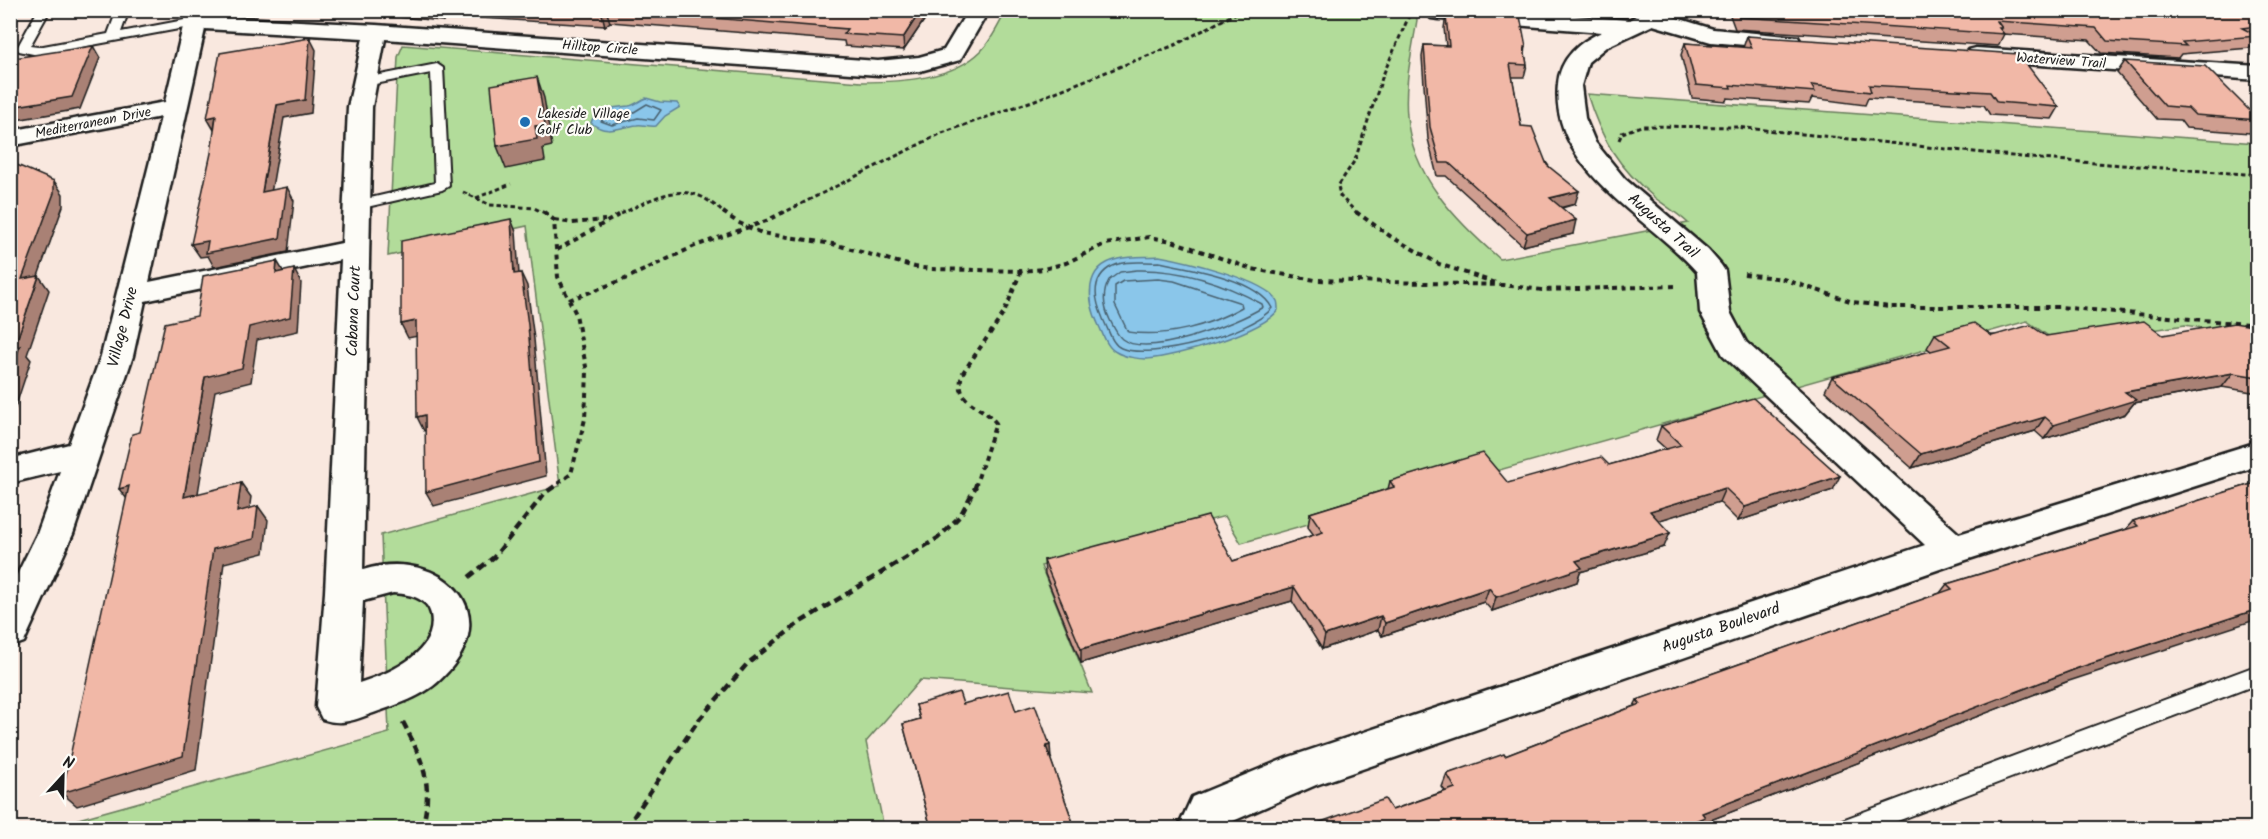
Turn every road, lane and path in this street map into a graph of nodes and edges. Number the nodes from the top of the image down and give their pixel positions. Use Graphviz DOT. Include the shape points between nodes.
graph roads {
  1 [pos="44,10"];
  2 [pos="123,10"];
  3 [pos="979,10"];
  4 [pos="1242,10"];
  5 [pos="1258,10"];
  6 [pos="1304,10"];
  7 [pos="1411,10"];
  8 [pos="1439,13"];
  9 [pos="196,16"];
  10 [pos="1648,18"];
  11 [pos="376,32"];
  12 [pos="113,37"];
  13 [pos="1806,43"];
  14 [pos="1959,54"];
  15 [pos="2258,73"];
  16 [pos="365,82"];
  17 [pos="175,107"];
  18 [pos="10,139"];
  19 [pos="1622,148"];
  20 [pos="2258,175"];
  21 [pos="512,184"];
  22 [pos="442,186"];
  23 [pos="476,198"];
  24 [pos="358,205"];
  25 [pos="609,219"];
  26 [pos="554,220"];
  27 [pos="748,228"];
  28 [pos="356,248"];
  29 [pos="557,250"];
  30 [pos="1021,271"];
  31 [pos="1712,281"];
  32 [pos="1503,285"];
  33 [pos="131,295"];
  34 [pos="569,300"];
  35 [pos="2258,324"];
  36 [pos="83,453"];
  37 [pos="2258,454"];
  38 [pos="10,471"];
  39 [pos="1953,550"];
  40 [pos="344,592"];
  41 [pos="440,594"];
  42 [pos="10,631"];
  43 [pos="2258,674"];
  44 [pos="387,690"];
  45 [pos="422,828"];
  46 [pos="626,828"];
  47 [pos="1200,828"];
  48 [pos="1851,828"];
  1 -- 12 [label="lane" via="23,48 38,51"];
  2 -- 12 [label="lane"];
  3 -- 11 [label="street, Hilltop Circle" via="951,55 920,64 878,68"];
  4 -- 27 [label="path" via="1175,45 942,133"];
  5 -- 6 [label="path"];
  7 -- 32 [label="path" via="1383,75 1355,160 1338,186 1340,196 1390,236 1439,264"];
  8 -- 10 [label="street"];
  9 -- 11 [label="street, Hilltop Circle"];
  9 -- 12 [label="lane"];
  9 -- 17 [label="street, Village Drive"];
  10 -- 13 [label="street" via="1711,35"];
  10 -- 31 [label="street, Augusta Trail" via="1587,50 1572,68 1569,107 1578,134 1598,167 1698,256"];
  11 -- 16 [label="street, Cabana Court"];
  14 -- 15 [label="street, Waterview Trail"];
  16 -- 22 [label="lane" via="437,68"];
  16 -- 24 [label="street, Cabana Court" via="360,107"];
  17 -- 18 [label="street, Mediterranean Drive"];
  17 -- 33 [label="street, Village Drive"];
  19 -- 20 [label="path" via="1622,133 1641,126 1714,126 2140,168"];
  21 -- 23 [label="path"];
  22 -- 23 [label="path"];
  22 -- 24 [label="lane"];
  23 -- 26 [label="path" via="496,206 545,212"];
  24 -- 28 [label="street, Cabana Court"];
  25 -- 26 [label="path" via="572,223"];
  25 -- 27 [label="path" via="662,195 683,192 702,197"];
  25 -- 29 [label="path"];
  26 -- 29 [label="path"];
  27 -- 30 [label="path" via="833,244 915,267"];
  27 -- 34 [label="path" via="695,246"];
  28 -- 33 [label="street"];
  28 -- 40 [label="street, Cabana Court"];
  29 -- 34 [label="path" via="558,277"];
  30 -- 32 [label="path" via="1066,263 1106,244 1149,237 1172,241 1252,269 1315,280"];
  30 -- 46 [label="path" via="1004,315 958,384 967,402 991,415 996,423 960,516 938,538 781,635 748,663 685,738"];
  31 -- 32 [label="path" via="1542,290"];
  31 -- 35 [label="path" via="1783,279 1853,302 1881,306 2059,307"];
  31 -- 39 [label="street" via="1715,312 1734,348"];
  33 -- 36 [label="street, Village Drive" via="117,356"];
  34 -- 41 [label="path" via="576,314 588,386 585,419 571,474 545,493 494,557"];
  36 -- 38 [label="street"];
  36 -- 42 [label="street, Village Drive" via="55,534"];
  37 -- 39 [label="street, Augusta Boulevard"];
  39 -- 47 [label="street, Augusta Boulevard" via="1304,770 1208,811"];
  40 -- 41 [label="street" via="392,578 415,581"];
  40 -- 44 [label="street, Cabana Court" via="337,707"];
  41 -- 44 [label="street, Cabana Court" via="453,621 447,643 429,666 406,683"];
  43 -- 48 [label="lane"];
  44 -- 45 [label="path" via="429,775"];
}
